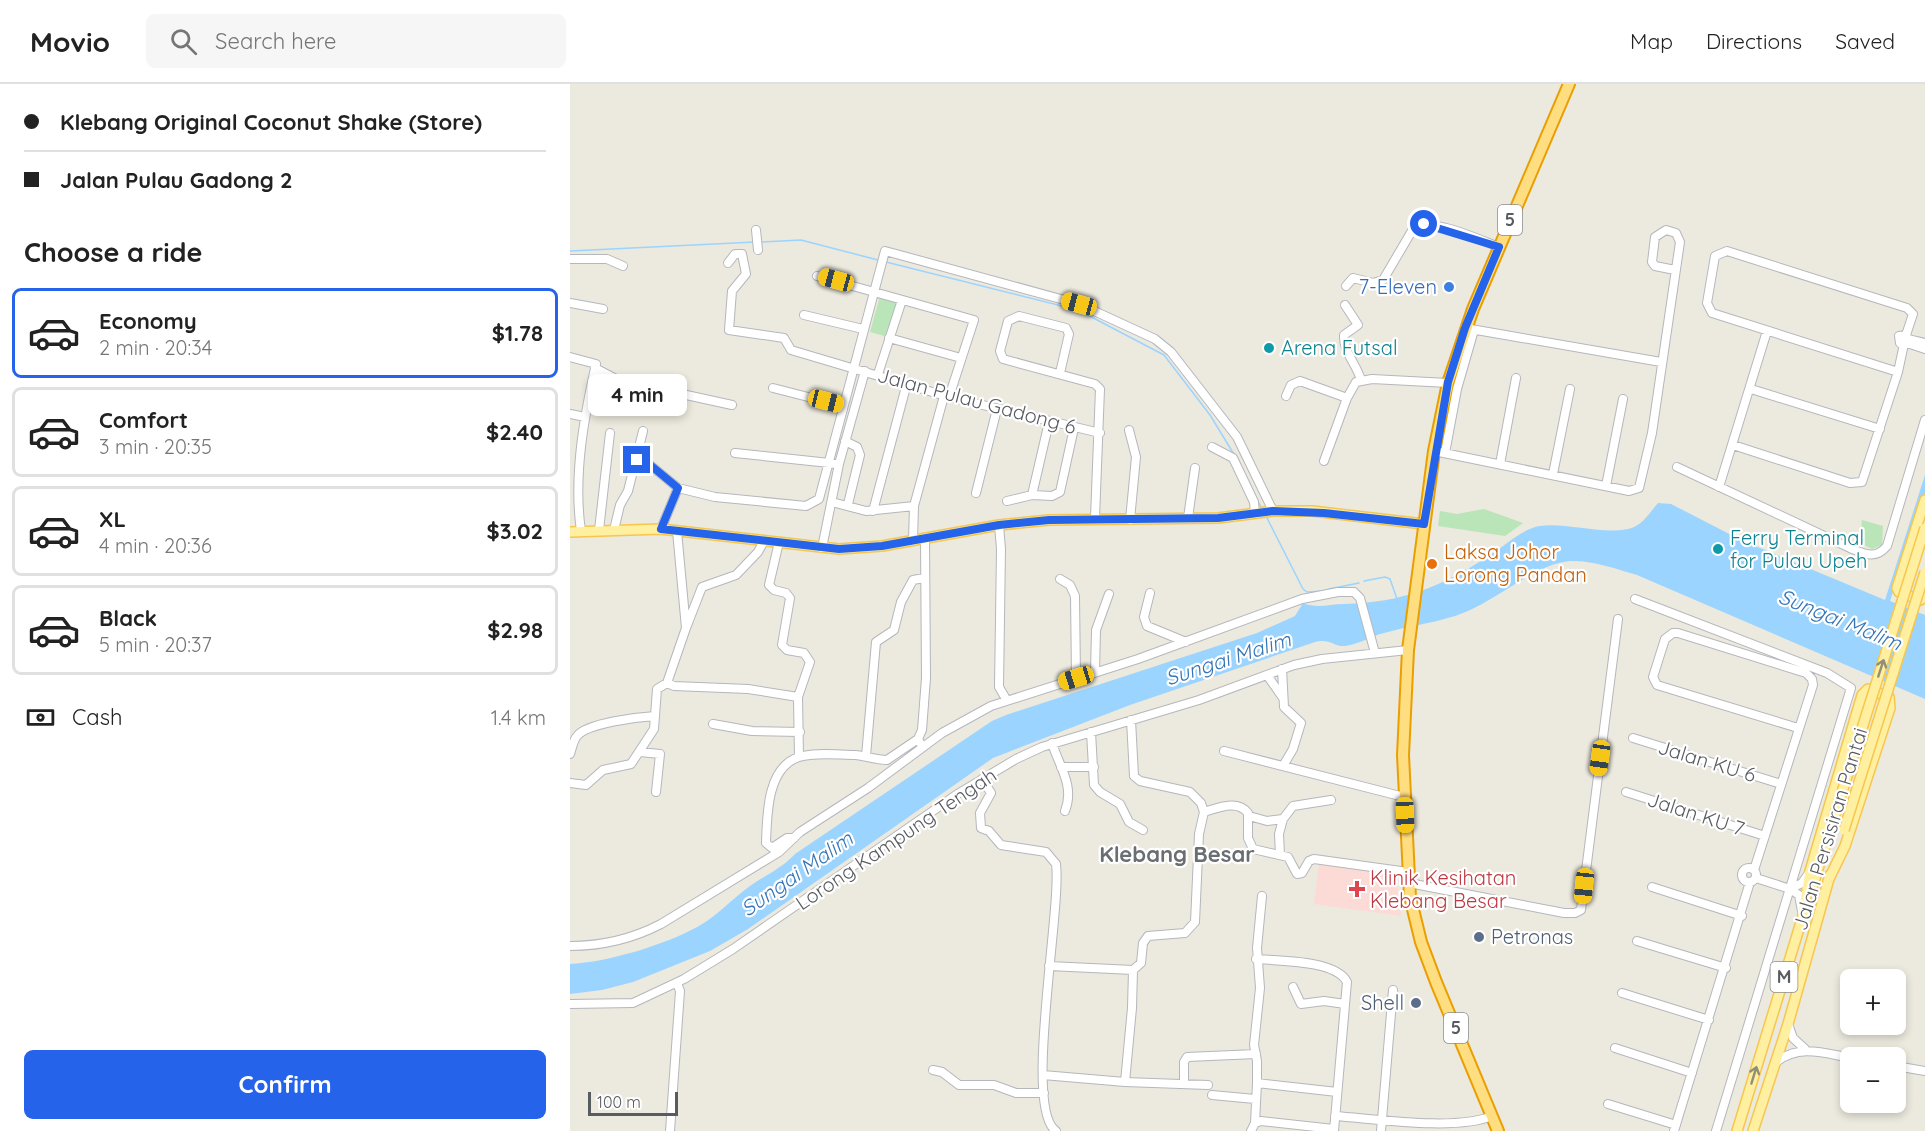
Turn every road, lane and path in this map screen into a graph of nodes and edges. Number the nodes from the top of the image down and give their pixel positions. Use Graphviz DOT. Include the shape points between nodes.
graph roads {
  1 [pos="1569,84"];
  2 [pos="756,231"];
  3 [pos="1499,247"];
  4 [pos="758,250"];
  5 [pos="570,260"];
  6 [pos="728,263"];
  7 [pos="623,267"];
  8 [pos="1675,270"];
  9 [pos="818,276"];
  10 [pos="1346,286"];
  11 [pos="874,291"];
  12 [pos="902,300"];
  13 [pos="570,303"];
  14 [pos="1345,305"];
  15 [pos="603,309"];
  16 [pos="804,315"];
  17 [pos="863,329"];
  18 [pos="1470,329"];
  19 [pos="1767,330"];
  20 [pos="889,338"];
  21 [pos="1906,340"];
  22 [pos="1925,343"];
  23 [pos="1925,349"];
  24 [pos="570,357"];
  25 [pos="961,358"];
  26 [pos="1661,362"];
  27 [pos="854,367"];
  28 [pos="595,368"];
  29 [pos="865,371"];
  30 [pos="1898,372"];
  31 [pos="1060,373"];
  32 [pos="878,375"];
  33 [pos="1516,378"];
  34 [pos="1360,380"];
  35 [pos="1448,382"];
  36 [pos="907,383"];
  37 [pos="773,388"];
  38 [pos="1570,389"];
  39 [pos="1751,389"];
  40 [pos="946,396"];
  41 [pos="1286,396"];
  42 [pos="1347,398"];
  43 [pos="1623,399"];
  44 [pos="732,405"];
  45 [pos="843,405"];
  46 [pos="997,409"];
  47 [pos="570,414"];
  48 [pos="585,417"];
  49 [pos="1925,420"];
  50 [pos="1049,422"];
  51 [pos="1074,428"];
  52 [pos="1880,429"];
  53 [pos="1129,430"];
  54 [pos="643,431"];
  55 [pos="610,433"];
  56 [pos="1100,433"];
  57 [pos="845,441"];
  58 [pos="1733,445"];
  59 [pos="1212,447"];
  60 [pos="1440,452"];
  61 [pos="735,453"];
  62 [pos="637,460"];
  63 [pos="1324,461"];
  64 [pos="828,462"];
  65 [pos="839,464"];
  66 [pos="1500,464"];
  67 [pos="1677,467"];
  68 [pos="1195,468"];
  69 [pos="1553,474"];
  70 [pos="1606,486"];
  71 [pos="1719,487"];
  72 [pos="678,488"];
  73 [pos="976,493"];
  74 [pos="1032,495"];
  75 [pos="1925,500"];
  76 [pos="1007,501"];
  77 [pos="832,502"];
  78 [pos="848,504"];
  79 [pos="914,506"];
  80 [pos="873,511"];
  81 [pos="1264,512"];
  82 [pos="1095,518"];
  83 [pos="1188,518"];
  84 [pos="1130,520"];
  85 [pos="1424,524"];
  86 [pos="999,525"];
  87 [pos="1925,528"];
  88 [pos="661,529"];
  89 [pos="599,530"];
  90 [pos="614,530"];
  91 [pos="581,531"];
  92 [pos="677,531"];
  93 [pos="570,532"];
  94 [pos="926,539"];
  95 [pos="764,541"];
  96 [pos="913,541"];
  97 [pos="779,542"];
  98 [pos="822,548"];
  99 [pos="1925,572"];
  100 [pos="924,578"];
  101 [pos="1060,579"];
  102 [pos="1150,593"];
  103 [pos="1109,594"];
  104 [pos="1925,597"];
  105 [pos="1635,599"];
  106 [pos="1618,619"];
  107 [pos="686,628"];
  108 [pos="1186,642"];
  109 [pos="1408,650"];
  110 [pos="1375,652"];
  111 [pos="1282,669"];
  112 [pos="1095,672"];
  113 [pos="1267,675"];
  114 [pos="1076,678"];
  115 [pos="667,683"];
  116 [pos="798,697"];
  117 [pos="1283,698"];
  118 [pos="1006,699"];
  119 [pos="655,716"];
  120 [pos="1131,720"];
  121 [pos="713,724"];
  122 [pos="1798,728"];
  123 [pos="800,732"];
  124 [pos="1091,732"];
  125 [pos="1633,738"];
  126 [pos="918,739"];
  127 [pos="1052,743"];
  128 [pos="923,747"];
  129 [pos="1224,751"];
  130 [pos="640,752"];
  131 [pos="570,754"];
  132 [pos="866,756"];
  133 [pos="799,757"];
  134 [pos="1094,766"];
  135 [pos="1283,766"];
  136 [pos="1061,767"];
  137 [pos="982,779"];
  138 [pos="570,783"];
  139 [pos="1781,784"];
  140 [pos="656,792"];
  141 [pos="1626,792"];
  142 [pos="1404,797"];
  143 [pos="1331,800"];
  144 [pos="1065,811"];
  145 [pos="1204,812"];
  146 [pos="1249,816"];
  147 [pos="1283,819"];
  148 [pos="1143,830"];
  149 [pos="1765,836"];
  150 [pos="794,838"];
  151 [pos="1280,855"];
  152 [pos="1810,872"];
  153 [pos="1753,877"];
  154 [pos="1408,878"];
  155 [pos="1828,881"];
  156 [pos="1652,887"];
  157 [pos="1790,889"];
  158 [pos="1262,896"];
  159 [pos="1803,915"];
  160 [pos="1742,916"];
  161 [pos="1637,940"];
  162 [pos="570,946"];
  163 [pos="1256,959"];
  164 [pos="1049,966"];
  165 [pos="1726,968"];
  166 [pos="1133,970"];
  167 [pos="677,983"];
  168 [pos="1293,987"];
  169 [pos="1393,990"];
  170 [pos="1622,993"];
  171 [pos="570,1004"];
  172 [pos="1345,1004"];
  173 [pos="1709,1020"];
  174 [pos="1788,1024"];
  175 [pos="1615,1048"];
  176 [pos="1805,1049"];
  177 [pos="1256,1054"];
  178 [pos="1840,1056"];
  179 [pos="1776,1063"];
  180 [pos="1906,1068"];
  181 [pos="933,1070"];
  182 [pos="1925,1071"];
  183 [pos="1692,1073"];
  184 [pos="1043,1075"];
  185 [pos="1125,1082"];
  186 [pos="1257,1083"];
  187 [pos="1184,1084"];
  188 [pos="1208,1085"];
  189 [pos="1337,1092"];
  190 [pos="1044,1094"];
  191 [pos="1212,1095"];
  192 [pos="1255,1099"];
  193 [pos="1608,1104"];
  194 [pos="1335,1116"];
  195 [pos="1492,1116"];
  196 [pos="1382,1120"];
  197 [pos="1427,1122"];
  198 [pos="1480,1122"];
  199 [pos="1253,1127"];
  200 [pos="1675,1128"];
  201 [pos="1334,1130"];
  202 [pos="670,1131"];
  203 [pos="1056,1131"];
  204 [pos="1381,1131"];
  205 [pos="1426,1131"];
  206 [pos="1484,1131"];
  207 [pos="1498,1131"];
  208 [pos="1716,1131"];
  209 [pos="1737,1131"];
  210 [pos="1753,1131"];
  1 -- 3 [label="highway, 5"];
  2 -- 4 [label="street"];
  3 -- 10 [label="street" via="1424,224 1413,229 1383,280 1373,283 1353,278"];
  3 -- 18 [label="highway, 5"];
  5 -- 7 [label="street" via="607,259"];
  6 -- 27 [label="street, Jalan Pulau Gadong 6" via="735,254 742,254 746,274 732,291 729,330 784,338 791,350"];
  8 -- 8 [label="street" via="1652,262 1655,237 1666,230 1673,231 1679,239"];
  8 -- 26 [label="street"];
  9 -- 11 [label="street"];
  11 -- 12 [label="street"];
  11 -- 17 [label="street"];
  11 -- 81 [label="street" via="885,252 1079,304 1155,339 1171,352 1237,437"];
  12 -- 20 [label="street"];
  12 -- 25 [label="street" via="974,320"];
  13 -- 15 [label="street"];
  14 -- 34 [label="street" via="1358,325 1344,335 1344,344 1356,363"];
  16 -- 17 [label="street"];
  17 -- 27 [label="street"];
  18 -- 26 [label="street"];
  18 -- 35 [label="highway, 5"];
  18 -- 60 [label="street"];
  19 -- 21 [label="street" via="1709,311 1707,303 1717,254 1727,251 1907,308 1913,314"];
  19 -- 30 [label="street"];
  19 -- 39 [label="street"];
  20 -- 25 [label="street"];
  20 -- 32 [label="street"];
  21 -- 22 [label="street"];
  21 -- 23 [label="street"];
  21 -- 30 [label="street"];
  24 -- 28 [label="street" via="596,364"];
  25 -- 40 [label="street"];
  26 -- 70 [label="street" via="1641,485 1629,491"];
  27 -- 29 [label="street, Jalan Pulau Gadong 6"];
  27 -- 45 [label="street"];
  28 -- 44 [label="street" via="618,380"];
  28 -- 48 [label="street"];
  29 -- 32 [label="street, Jalan Pulau Gadong 6"];
  29 -- 57 [label="street"];
  30 -- 52 [label="street"];
  31 -- 31 [label="street" via="1069,334 1063,326 1019,316 1011,318 1000,351 1007,361"];
  31 -- 56 [label="street" via="1100,388"];
  32 -- 36 [label="street, Jalan Pulau Gadong 6"];
  33 -- 66 [label="street"];
  34 -- 35 [label="street"];
  34 -- 42 [label="street"];
  35 -- 60 [label="highway, 5"];
  36 -- 40 [label="street, Jalan Pulau Gadong 6"];
  36 -- 80 [label="street"];
  37 -- 45 [label="street"];
  38 -- 69 [label="street"];
  39 -- 52 [label="street"];
  39 -- 58 [label="street"];
  40 -- 46 [label="street, Jalan Pulau Gadong 6"];
  40 -- 79 [label="street"];
  41 -- 42 [label="street" via="1291,385 1300,381"];
  42 -- 63 [label="street"];
  43 -- 70 [label="street"];
  45 -- 64 [label="street"];
  46 -- 50 [label="street, Jalan Pulau Gadong 6"];
  46 -- 73 [label="street"];
  47 -- 48 [label="street"];
  48 -- 91 [label="street" via="578,485"];
  49 -- 71 [label="street" via="1887,546 1877,554 1850,548"];
  50 -- 51 [label="street, Jalan Pulau Gadong 6"];
  50 -- 74 [label="street"];
  51 -- 56 [label="street, Jalan Pulau Gadong 6"];
  51 -- 74 [label="street" via="1060,492 1052,496"];
  52 -- 58 [label="street" via="1864,479 1854,484"];
  53 -- 84 [label="street" via="1136,457"];
  54 -- 62 [label="street"];
  55 -- 89 [label="street"];
  56 -- 82 [label="street"];
  57 -- 65 [label="street"];
  57 -- 78 [label="street" via="857,447 860,455"];
  58 -- 71 [label="street"];
  59 -- 81 [label="street" via="1233,458 1254,502"];
  60 -- 66 [label="street"];
  60 -- 85 [label="highway, 5"];
  61 -- 64 [label="street"];
  62 -- 72 [label="street" via="649,464"];
  62 -- 90 [label="street"];
  64 -- 65 [label="street"];
  64 -- 72 [label="street" via="819,499 806,506 715,497"];
  65 -- 77 [label="street"];
  66 -- 69 [label="street"];
  67 -- 71 [label="street"];
  68 -- 83 [label="street"];
  69 -- 70 [label="street"];
  72 -- 88 [label="street"];
  74 -- 76 [label="street"];
  75 -- 104 [label="main road" via="1897,588 1920,600"];
  77 -- 78 [label="street"];
  77 -- 98 [label="street"];
  78 -- 80 [label="street" via="860,511"];
  79 -- 80 [label="street"];
  79 -- 96 [label="street"];
  81 -- 83 [label="main road"];
  81 -- 85 [label="main road" via="1312,512"];
  82 -- 84 [label="main road"];
  82 -- 86 [label="main road"];
  83 -- 84 [label="main road"];
  85 -- 109 [label="highway, 5"];
  86 -- 94 [label="main road"];
  86 -- 118 [label="street" via="999,687"];
  159 -- 87 [label="main road, Jalan Persisiran Pantai / M, one-way, bridge"];
  88 -- 90 [label="main road"];
  88 -- 92 [label="main road"];
  89 -- 90 [label="main road"];
  89 -- 91 [label="main road"];
  91 -- 93 [label="main road"];
  92 -- 95 [label="main road"];
  92 -- 107 [label="street"];
  94 -- 96 [label="main road"];
  94 -- 100 [label="street"];
  95 -- 97 [label="main road"];
  95 -- 107 [label="street" via="736,575 702,587"];
  96 -- 98 [label="main road"];
  97 -- 98 [label="main road"];
  97 -- 116 [label="street" via="769,585 790,598 782,645 787,650 804,652 810,662"];
  99 -- 155 [label="main road, Jalan Persisiran Pantai / M, bridge"];
  100 -- 126 [label="street" via="926,678"];
  100 -- 132 [label="street" via="913,580 901,602 894,630 876,642"];
  101 -- 114 [label="street" via="1070,585 1075,596"];
  102 -- 108 [label="street" via="1144,617 1147,626"];
  103 -- 112 [label="street" via="1096,630"];
  105 -- 157 [label="street" via="1850,685"];
  106 -- 154 [label="street" via="1581,910 1564,913"];
  107 -- 115 [label="street"];
  108 -- 110 [label="street" via="1302,599 1350,591 1360,598"];
  108 -- 112 [label="street"];
  109 -- 110 [label="street, Lorong Kampung Tengah"];
  109 -- 142 [label="highway, 5"];
  110 -- 111 [label="street, Lorong Kampung Tengah"];
  111 -- 113 [label="street, Lorong Kampung Tengah"];
  111 -- 117 [label="street"];
  112 -- 114 [label="street"];
  113 -- 117 [label="street"];
  113 -- 120 [label="street, Lorong Kampung Tengah"];
  114 -- 118 [label="street"];
  115 -- 116 [label="street"];
  115 -- 119 [label="street" via="657,689"];
  116 -- 123 [label="street"];
  117 -- 135 [label="street" via="1286,712 1300,723 1293,749"];
  118 -- 128 [label="street"];
  119 -- 130 [label="street" via="654,729"];
  119 -- 131 [label="street" via="618,719 582,731"];
  120 -- 124 [label="street, Lorong Kampung Tengah"];
  120 -- 145 [label="street" via="1134,776 1140,781 1195,794"];
  121 -- 123 [label="street" via="752,731"];
  122 -- 122 [label="street" via="1813,685 1806,673 1678,633 1665,639 1653,677 1657,685"];
  122 -- 139 [label="street"];
  123 -- 133 [label="street"];
  124 -- 127 [label="street, Lorong Kampung Tengah"];
  124 -- 134 [label="street"];
  125 -- 139 [label="street, Jalan KU 6"];
  126 -- 128 [label="street"];
  126 -- 132 [label="street" via="887,760"];
  127 -- 136 [label="street"];
  127 -- 137 [label="street, Lorong Kampung Tengah"];
  128 -- 150 [label="street"];
  129 -- 135 [label="street"];
  130 -- 138 [label="street" via="631,764 603,770 591,783"];
  130 -- 140 [label="street" via="660,754"];
  132 -- 133 [label="street"];
  133 -- 150 [label="street" via="775,780 766,843 772,848"];
  134 -- 136 [label="street"];
  134 -- 148 [label="street" via="1097,789 1120,804 1129,822"];
  135 -- 142 [label="street"];
  136 -- 144 [label="street" via="1069,796"];
  137 -- 164 [label="street" via="991,793 980,813 981,828 1001,844 1046,852 1056,864"];
  137 -- 167 [label="street, Lorong Kampung Tengah" via="734,949"];
  139 -- 149 [label="street"];
  141 -- 149 [label="street, Jalan KU 7"];
  142 -- 154 [label="highway, 5"];
  143 -- 147 [label="street" via="1293,806"];
  145 -- 146 [label="street" via="1234,805 1246,809"];
  145 -- 166 [label="street" via="1199,834 1194,926 1185,933 1148,936 1143,943 1141,963"];
  146 -- 147 [label="street" via="1268,821"];
  146 -- 151 [label="street" via="1248,838 1253,849"];
  147 -- 151 [label="street"];
  149 -- 153 [label="street"];
  150 -- 162 [label="street" via="779,852 645,932 612,943"];
  151 -- 154 [label="street" via="1290,859 1297,874 1314,859"];
  152 -- 155 [label="main road" via="1862,695 1868,689 1889,698 1890,708 1845,846"];
  152 -- 157 [label="street"];
  152 -- 159 [label="main road"];
  153 -- 157 [label="street"];
  153 -- 160 [label="street"];
  154 -- 195 [label="highway, 5" via="1421,942"];
  155 -- 174 [label="main road, Jalan Persisiran Pantai / M"];
  156 -- 160 [label="street"];
  157 -- 159 [label="street" via="1798,896"];
  157 -- 208 [label="street"];
  158 -- 163 [label="street"];
  209 -- 159 [label="main road, Jalan Persisiran Pantai / M, one-way"];
  160 -- 165 [label="street"];
  161 -- 165 [label="street"];
  163 -- 172 [label="street" via="1331,967 1344,975 1347,982"];
  163 -- 177 [label="street" via="1260,987"];
  164 -- 166 [label="street"];
  164 -- 184 [label="street"];
  165 -- 173 [label="street"];
  166 -- 185 [label="street"];
  167 -- 171 [label="street, Lorong Kampung Tengah" via="633,1003"];
  167 -- 202 [label="street" via="680,991"];
  168 -- 172 [label="street" via="1301,1004"];
  169 -- 196 [label="street"];
  170 -- 173 [label="street"];
  172 -- 189 [label="street"];
  173 -- 183 [label="street"];
  174 -- 176 [label="street" via="1793,1038"];
  174 -- 179 [label="main road, Jalan Persisiran Pantai / M"];
  175 -- 183 [label="street"];
  176 -- 178 [label="street"];
  176 -- 179 [label="street"];
  177 -- 186 [label="street"];
  177 -- 187 [label="street" via="1187,1057"];
  179 -- 210 [label="main road, Jalan Persisiran Pantai / M"];
  180 -- 182 [label="street"];
  181 -- 190 [label="street" via="942,1072 959,1086 994,1085 1016,1093"];
  183 -- 200 [label="street"];
  184 -- 185 [label="street"];
  184 -- 190 [label="street"];
  185 -- 187 [label="street"];
  186 -- 189 [label="street"];
  186 -- 192 [label="street"];
  187 -- 188 [label="street"];
  189 -- 194 [label="street"];
  190 -- 203 [label="street" via="1047,1122"];
  191 -- 192 [label="street"];
  192 -- 199 [label="street"];
  193 -- 200 [label="street"];
  194 -- 196 [label="street"];
  194 -- 201 [label="street"];
  195 -- 198 [label="street"];
  195 -- 207 [label="highway, 5"];
  196 -- 197 [label="street"];
  196 -- 204 [label="street"];
  197 -- 198 [label="street"];
  197 -- 205 [label="street"];
  198 -- 206 [label="street"];
  199 -- 201 [label="street" via="1261,1121"];
}
